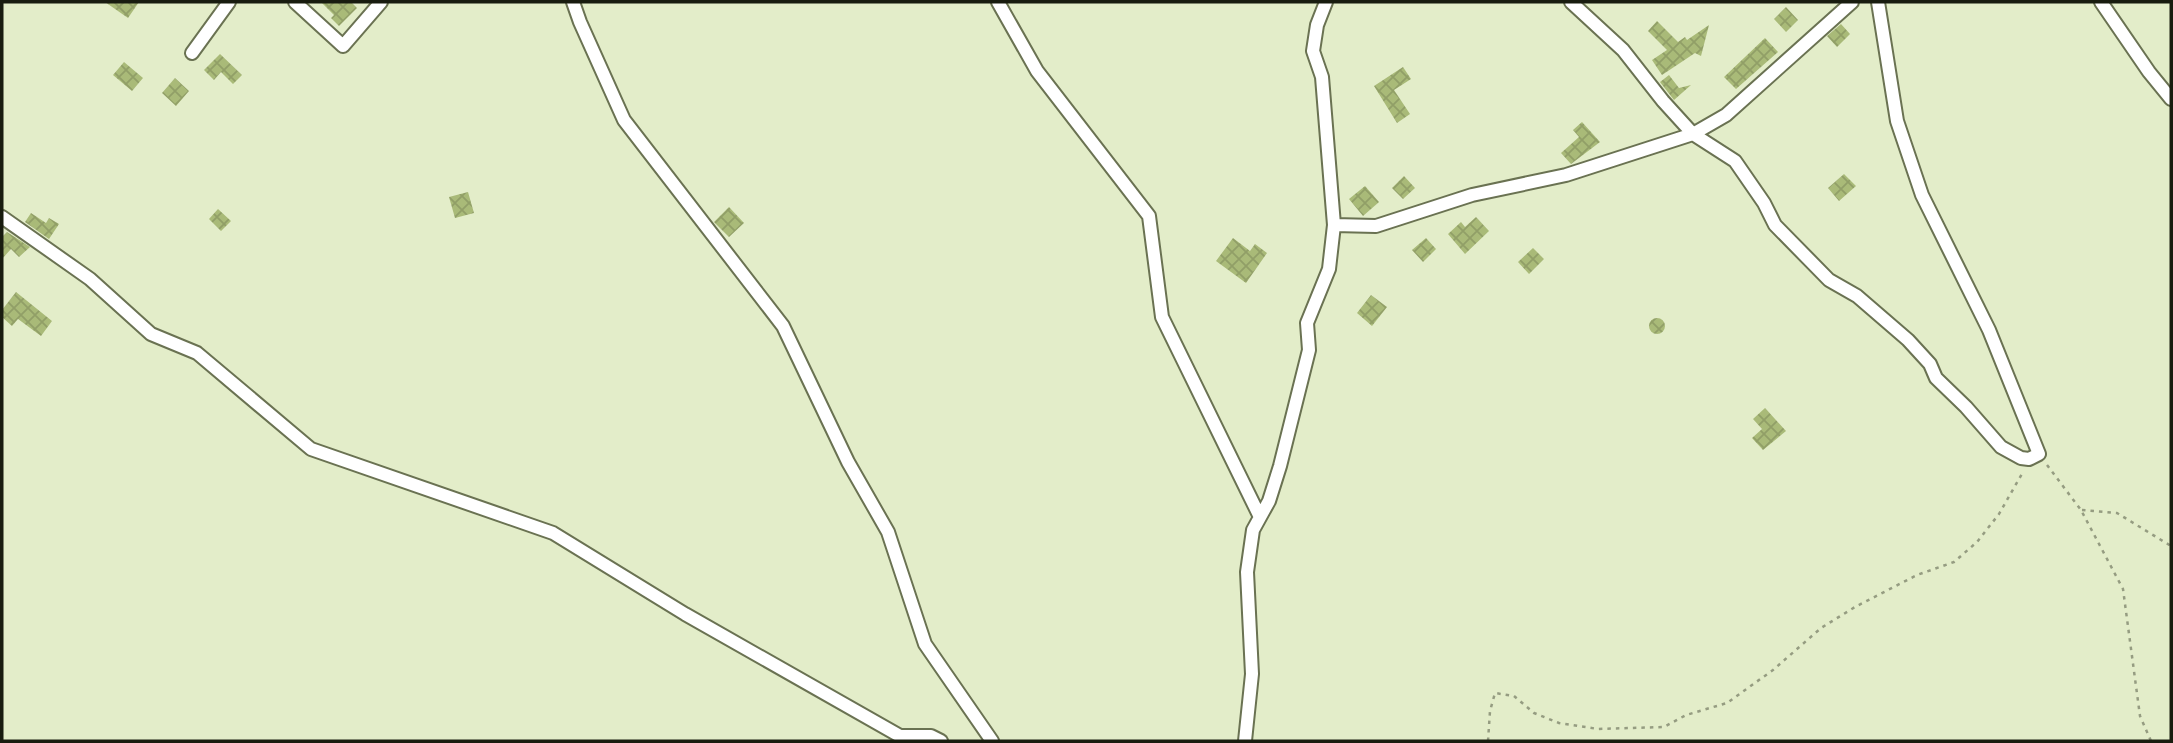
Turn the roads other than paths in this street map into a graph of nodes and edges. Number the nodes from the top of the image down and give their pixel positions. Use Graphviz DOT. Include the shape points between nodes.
graph roads {
  1 [pos="229,2"];
  2 [pos="295,2"];
  3 [pos="381,2"];
  4 [pos="573,2"];
  5 [pos="998,2"];
  6 [pos="1326,2"];
  7 [pos="1572,2"];
  8 [pos="1852,2"];
  9 [pos="1878,2"];
  10 [pos="2101,2"];
  11 [pos="192,53"];
  12 [pos="2171,99"];
  13 [pos="1693,134"];
  14 [pos="2,217"];
  15 [pos="1334,225"];
  16 [pos="1261,517"];
  17 [pos="942,741"];
  18 [pos="992,741"];
  19 [pos="1245,741"];
  1 -- 11 [label="street"];
  2 -- 3 [label="street" via="343,46"];
  4 -- 18 [label="street" via="624,120 783,326 848,462 888,532 925,644"];
  5 -- 16 [label="street" via="1037,71 1149,216 1162,317"];
  6 -- 15 [label="street" via="1313,51 1322,77"];
  7 -- 13 [label="street" via="1623,50"];
  8 -- 13 [label="street" via="1726,115"];
  9 -- 13 [label="street" via="1897,121 1922,195 1989,330 2034,457 2021,458 2001,447 1936,378 1908,340 1857,296 1829,280 1775,225 1735,161"];
  10 -- 12 [label="street"];
  13 -- 15 [label="street" via="1566,175 1472,195 1376,226"];
  14 -- 17 [label="street" via="90,279 151,334 197,353 311,450 553,533 900,736 932,736"];
  15 -- 16 [label="street" via="1329,269 1307,323 1309,350 1291,425"];
  16 -- 19 [label="street" via="1253,530 1247,572 1252,674"];
}
